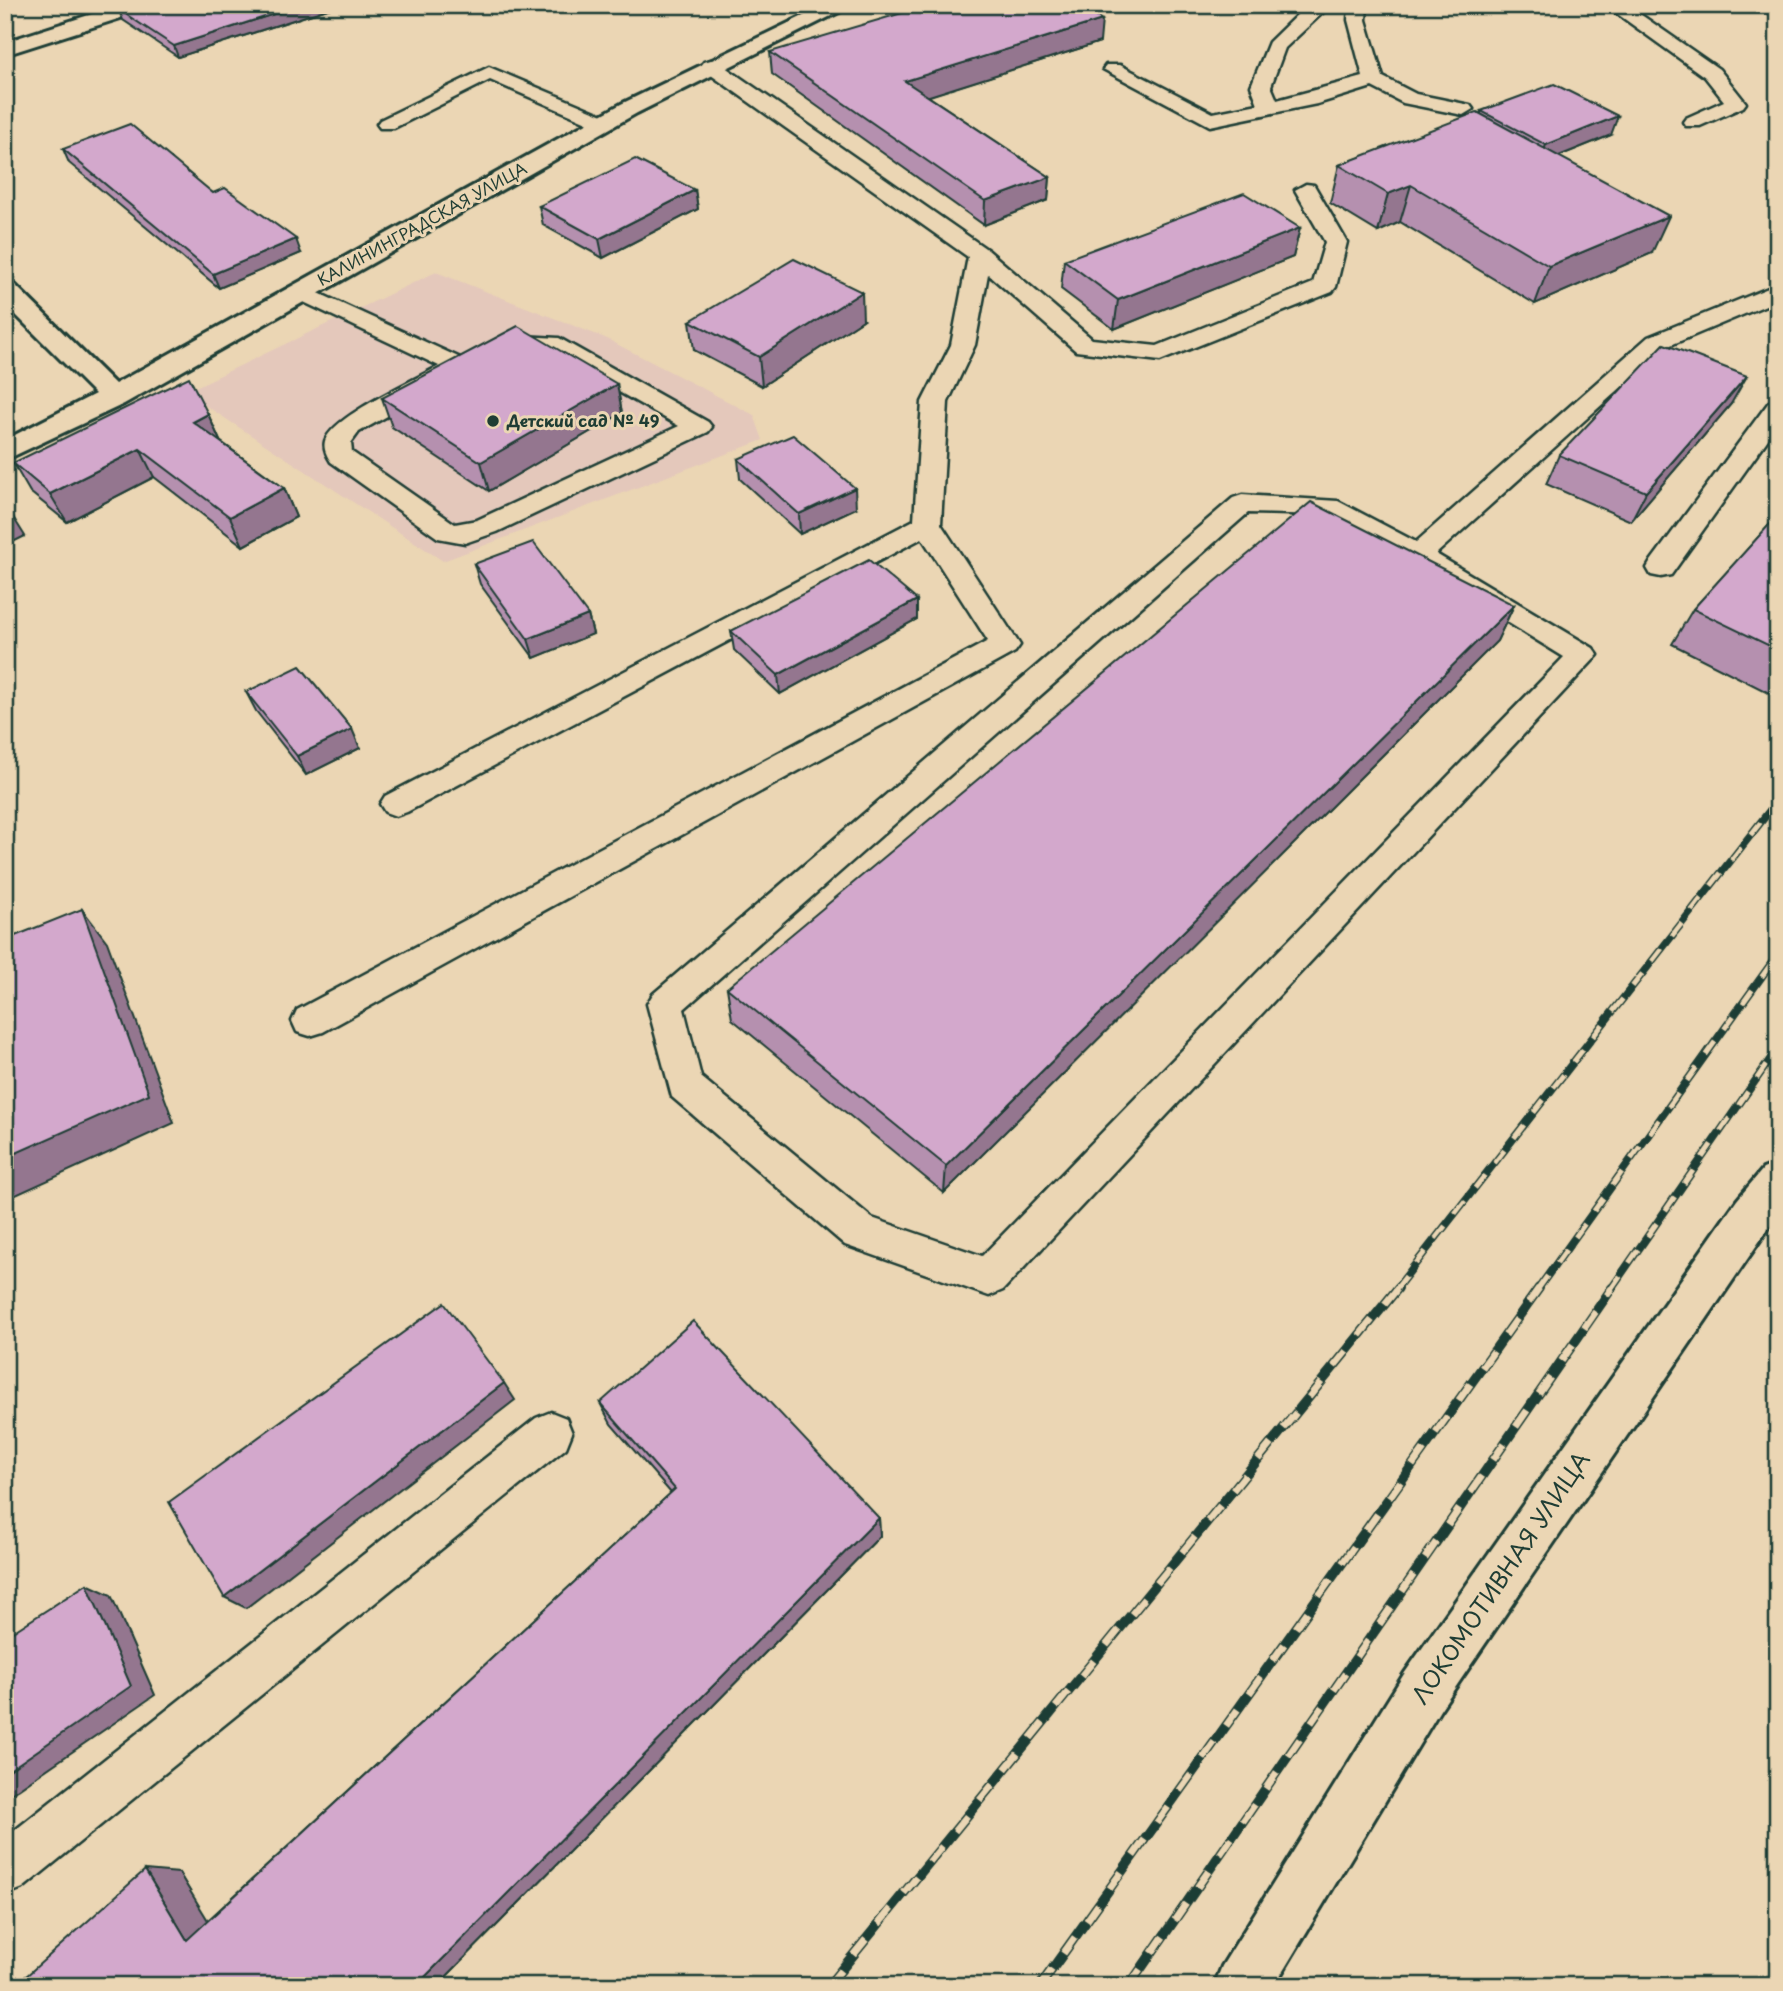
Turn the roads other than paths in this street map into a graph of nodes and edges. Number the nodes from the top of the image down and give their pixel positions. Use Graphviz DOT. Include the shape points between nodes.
graph roads {
  1 [pos="142,5"];
  2 [pos="843,5"];
  3 [pos="1322,5"];
  4 [pos="1358,5"];
  5 [pos="1614,5"];
  6 [pos="5,48"];
  7 [pos="711,66"];
  8 [pos="1113,69"];
  9 [pos="1374,80"];
  10 [pos="1270,108"];
  11 [pos="1463,109"];
  12 [pos="603,122"];
  13 [pos="1693,122"];
  14 [pos="387,124"];
  15 [pos="1306,190"];
  16 [pos="980,255"];
  17 [pos="5,289"];
  18 [pos="1778,291"];
  19 [pos="302,292"];
  20 [pos="458,366"];
  21 [pos="114,398"];
  22 [pos="1778,407"];
  23 [pos="5,451"];
  24 [pos="927,524"];
  25 [pos="1418,555"];
  26 [pos="1661,568"];
  27 [pos="396,804"];
  28 [pos="310,1021"];
  29 [pos="1778,1182"];
  30 [pos="551,1433"];
  31 [pos="5,1870"];
  32 [pos="1241,1986"];
  1 -- 6 [label="street"];
  2 -- 7 [label="street, КАЛИНИНГРАДСКАЯ УЛИЦА"];
  3 -- 10 [label="lane" via="1276,46 1262,86"];
  4 -- 9 [label="lane" via="1357,20"];
  5 -- 13 [label="lane" via="1712,73 1736,103"];
  7 -- 12 [label="street, КАЛИНИНГРАДСКАЯ УЛИЦА"];
  7 -- 16 [label="lane"];
  8 -- 10 [label="lane" via="1210,120"];
  9 -- 10 [label="lane"];
  9 -- 11 [label="lane" via="1410,99"];
  12 -- 14 [label="lane" via="489,73"];
  12 -- 19 [label="street, КАЛИНИНГРАДСКАЯ УЛИЦА"];
  15 -- 16 [label="lane" via="1335,242 1324,287 1160,354 1085,346"];
  16 -- 24 [label="lane" via="963,345 935,402"];
  17 -- 21 [label="street"];
  18 -- 25 [label="lane" via="1657,342"];
  19 -- 20 [label="lane"];
  19 -- 21 [label="street, КАЛИНИНГРАДСКАЯ УЛИЦА"];
  20 -- 20 [label="lane" via="350,427 338,437 336,448 340,456 448,532 464,534 487,526 699,427 550,343 507,346"];
  21 -- 23 [label="street, КАЛИНИНГРАДСКАЯ УЛИЦА"];
  22 -- 26 [label="lane"];
  24 -- 27 [label="lane"];
  24 -- 28 [label="lane" via="1005,645"];
  25 -- 25 [label="lane" via="1583,655 989,1277 859,1232 685,1086 666,1004 1242,504 1328,507"];
  29 -- 32 [label="street, ЛОКОМОТИВНАЯ УЛИЦА" via="1422,1692"];
  30 -- 31 [label="lane"];
}
